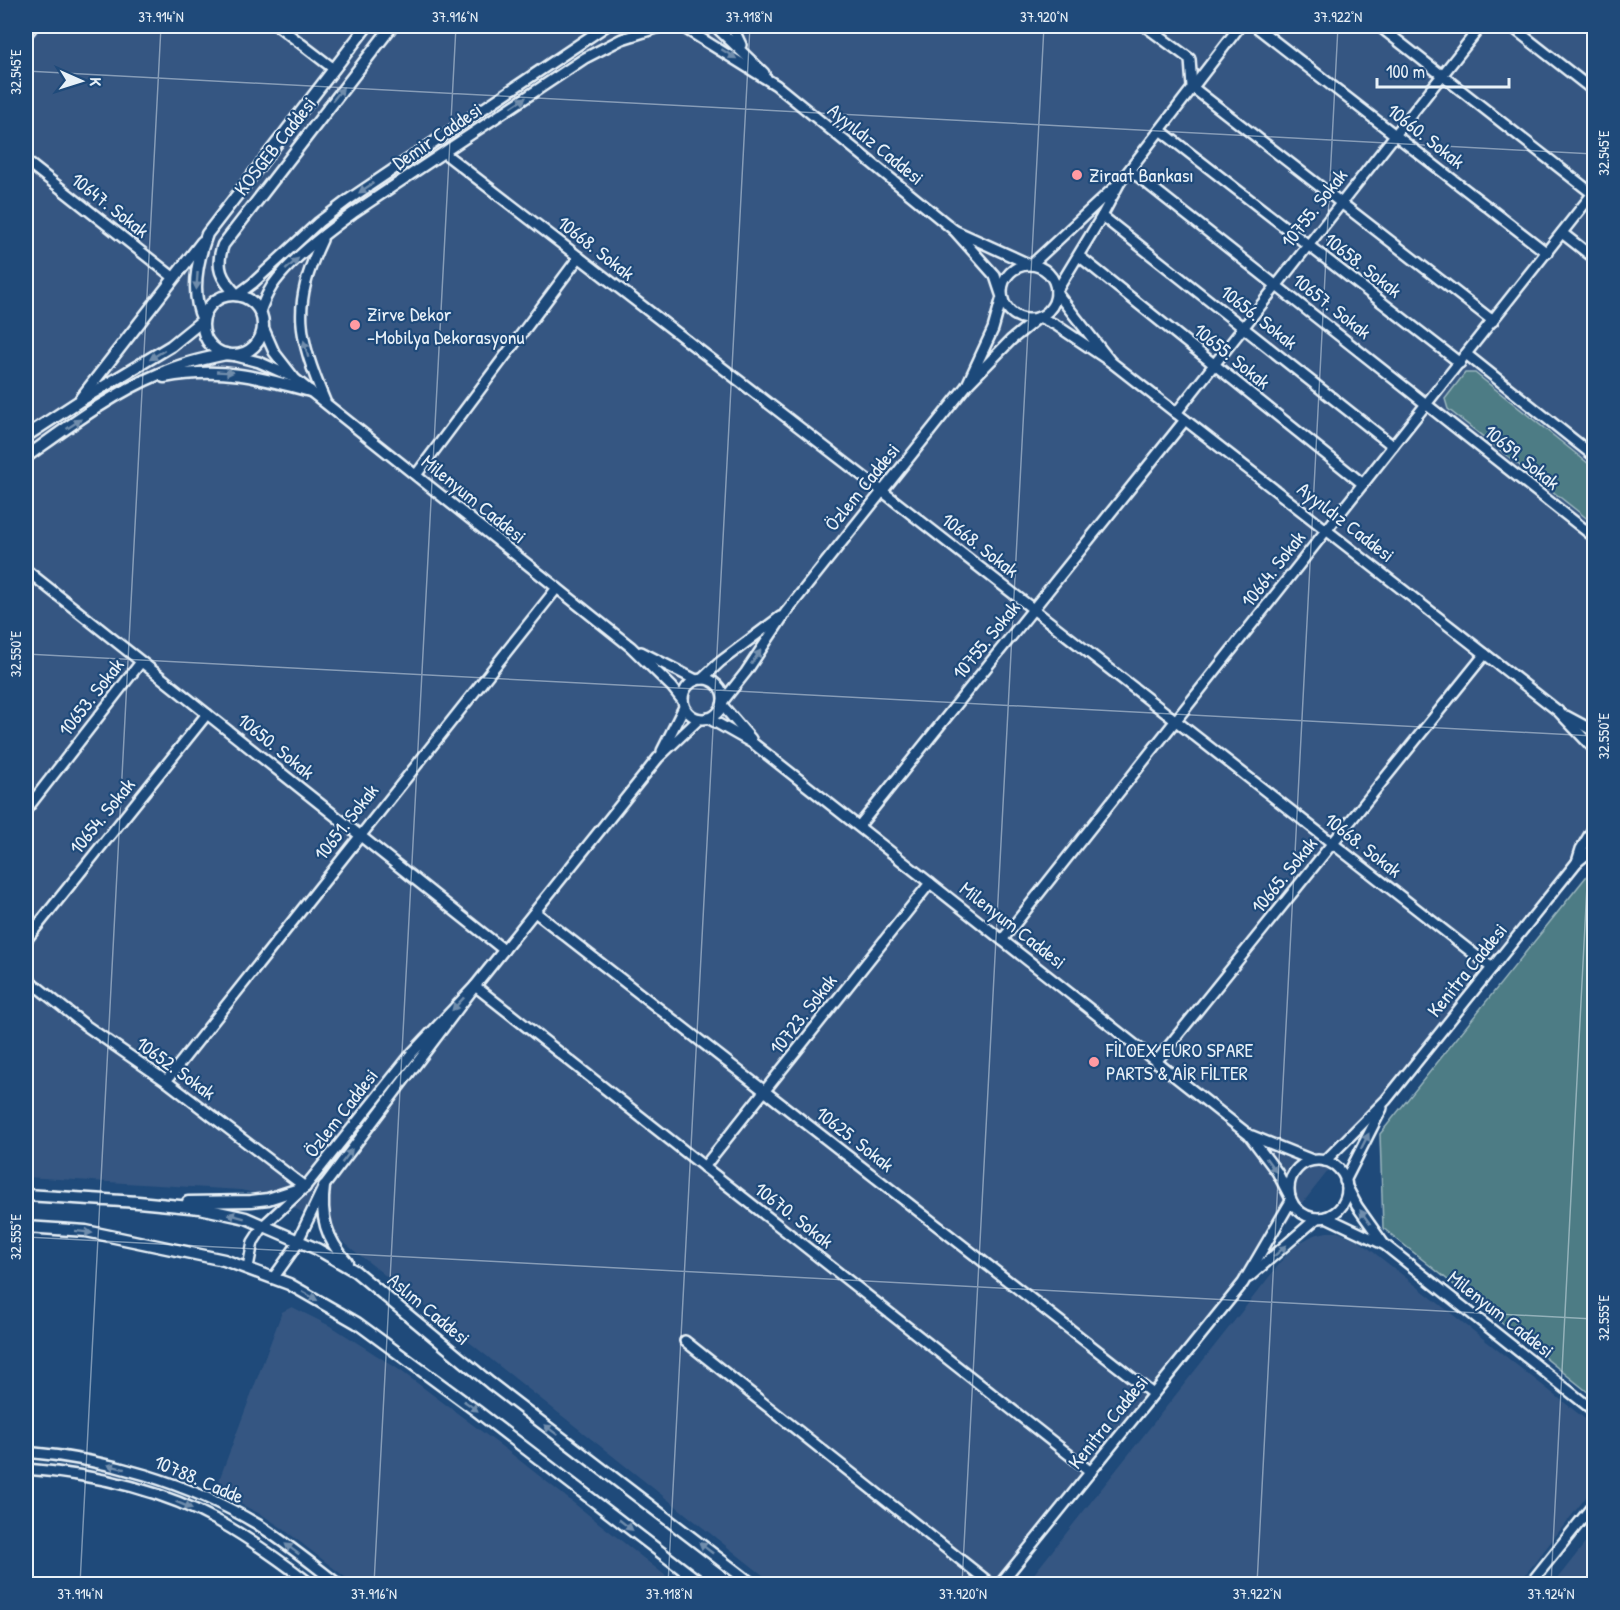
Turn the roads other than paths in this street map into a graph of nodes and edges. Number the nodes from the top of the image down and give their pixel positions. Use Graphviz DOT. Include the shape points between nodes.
graph roads {
  1 [pos="33,26"];
  2 [pos="278,26"];
  3 [pos="367,26"];
  4 [pos="392,26"];
  5 [pos="606,26"];
  6 [pos="663,26"];
  7 [pos="681,26"];
  8 [pos="715,26"];
  9 [pos="732,26"];
  10 [pos="1145,26"];
  11 [pos="1240,26"];
  12 [pos="1255,26"];
  13 [pos="1379,26"];
  14 [pos="1481,26"];
  15 [pos="1510,26"];
  16 [pos="26,36"];
  17 [pos="747,54"];
  18 [pos="334,69"];
  19 [pos="1442,75"];
  20 [pos="776,85"];
  21 [pos="1192,87"];
  22 [pos="1594,91"];
  23 [pos="1160,130"];
  24 [pos="1395,135"];
  25 [pos="444,153"];
  26 [pos="26,161"];
  27 [pos="1130,170"];
  28 [pos="1120,182"];
  29 [pos="1594,193"];
  30 [pos="1341,203"];
  31 [pos="1102,216"];
  32 [pos="954,230"];
  33 [pos="1562,233"];
  34 [pos="207,234"];
  35 [pos="324,236"];
  36 [pos="1308,245"];
  37 [pos="1547,253"];
  38 [pos="1079,256"];
  39 [pos="579,257"];
  40 [pos="1594,258"];
  41 [pos="1031,265"];
  42 [pos="173,277"];
  43 [pos="1276,285"];
  44 [pos="1056,292"];
  45 [pos="237,295"];
  46 [pos="1002,297"];
  47 [pos="260,312"];
  48 [pos="1039,317"];
  49 [pos="203,320"];
  50 [pos="1493,321"];
  51 [pos="263,327"];
  52 [pos="1243,328"];
  53 [pos="1466,354"];
  54 [pos="229,355"];
  55 [pos="1111,362"];
  56 [pos="1460,363"];
  57 [pos="1214,364"];
  58 [pos="295,379"];
  59 [pos="146,380"];
  60 [pos="967,385"];
  61 [pos="310,391"];
  62 [pos="78,402"];
  63 [pos="326,404"];
  64 [pos="1427,404"];
  65 [pos="1176,413"];
  66 [pos="1185,420"];
  67 [pos="26,436"];
  68 [pos="1394,446"];
  69 [pos="1594,456"];
  70 [pos="26,457"];
  71 [pos="416,475"];
  72 [pos="1363,484"];
  73 [pos="882,491"];
  74 [pos="1327,531"];
  75 [pos="1594,537"];
  76 [pos="26,570"];
  77 [pos="557,588"];
  78 [pos="1034,610"];
  79 [pos="786,612"];
  80 [pos="631,647"];
  81 [pos="1485,654"];
  82 [pos="141,662"];
  83 [pos="699,680"];
  84 [pos="722,703"];
  85 [pos="684,704"];
  86 [pos="1558,711"];
  87 [pos="207,714"];
  88 [pos="704,718"];
  89 [pos="1176,721"];
  90 [pos="1594,731"];
  91 [pos="754,744"];
  92 [pos="1594,749"];
  93 [pos="658,758"];
  94 [pos="26,810"];
  95 [pos="859,826"];
  96 [pos="1594,827"];
  97 [pos="359,835"];
  98 [pos="1332,843"];
  99 [pos="1594,848"];
  100 [pos="1577,862"];
  101 [pos="930,883"];
  102 [pos="535,912"];
  103 [pos="26,940"];
  104 [pos="1002,940"];
  105 [pos="504,950"];
  106 [pos="1492,968"];
  107 [pos="26,978"];
  108 [pos="475,986"];
  109 [pos="1156,1062"];
  110 [pos="166,1081"];
  111 [pos="765,1091"];
  112 [pos="1386,1100"];
  113 [pos="1249,1136"];
  114 [pos="1312,1161"];
  115 [pos="1325,1161"];
  116 [pos="704,1167"];
  117 [pos="1346,1184"];
  118 [pos="324,1186"];
  119 [pos="305,1187"];
  120 [pos="26,1195"];
  121 [pos="1290,1199"];
  122 [pos="164,1204"];
  123 [pos="1322,1218"];
  124 [pos="264,1225"];
  125 [pos="26,1227"];
  126 [pos="298,1239"];
  127 [pos="1385,1245"];
  128 [pos="248,1267"];
  129 [pos="355,1271"];
  130 [pos="274,1277"];
  131 [pos="1243,1283"];
  132 [pos="686,1341"];
  133 [pos="1154,1394"];
  134 [pos="1594,1411"];
  135 [pos="26,1452"];
  136 [pos="26,1469"];
  137 [pos="1091,1472"];
  138 [pos="1594,1504"];
  139 [pos="311,1584"];
  140 [pos="338,1584"];
  141 [pos="702,1584"];
  142 [pos="752,1584"];
  143 [pos="991,1584"];
  144 [pos="1000,1584"];
  145 [pos="1530,1584"];
  1 -- 16 [label="street"];
  2 -- 18 [label="street"];
  3 -- 18 [label="main road, KOSGEB Caddesi"];
  45 -- 4 [label="main road, KOSGEB Caddesi, one-way" via="220,274 223,245"];
  5 -- 45 [label="street, Demir Caddesi, one-way" via="348,200"];
  25 -- 6 [label="street, Demir Caddesi, one-way" via="585,58 622,39"];
  7 -- 20 [label="street, Ayyıldız Caddesi, one-way"];
  8 -- 17 [label="street, Ayyıldız Caddesi"];
  9 -- 17 [label="street"];
  10 -- 21 [label="street" via="1190,59"];
  11 -- 21 [label="street"];
  12 -- 24 [label="street, 10660. Sokak"];
  13 -- 19 [label="street"];
  14 -- 19 [label="street, 10755. Sokak"];
  15 -- 22 [label="street"];
  17 -- 20 [label="street, Ayyıldız Caddesi"];
  18 -- 34 [label="main road, KOSGEB Caddesi"];
  19 -- 24 [label="street, 10755. Sokak"];
  19 -- 29 [label="street"];
  20 -- 32 [label="street, Ayyıldız Caddesi"];
  21 -- 23 [label="street"];
  21 -- 30 [label="street"];
  23 -- 27 [label="street"];
  23 -- 36 [label="street, 10658. Sokak"];
  24 -- 30 [label="street, 10755. Sokak"];
  24 -- 37 [label="street, 10660. Sokak"];
  25 -- 35 [label="street, Demir Caddesi"];
  25 -- 39 [label="street, 10668. Sokak"];
  26 -- 42 [label="street, 10647. Sokak"];
  27 -- 28 [label="street"];
  27 -- 43 [label="street, 10657. Sokak"];
  28 -- 31 [label="street"];
  28 -- 41 [label="street"];
  29 -- 33 [label="street, 10664. Sokak"];
  30 -- 36 [label="street, 10755. Sokak"];
  30 -- 50 [label="street"];
  31 -- 38 [label="street"];
  31 -- 52 [label="street, 10656. Sokak"];
  32 -- 41 [label="street, Ayyıldız Caddesi"];
  32 -- 46 [label="street, Ayyıldız Caddesi" via="995,276"];
  33 -- 37 [label="street, 10664. Sokak"];
  33 -- 40 [label="street"];
  34 -- 42 [label="main road, KOSGEB Caddesi"];
  34 -- 49 [label="main road, KOSGEB Caddesi, one-way" via="196,281"];
  47 -- 35 [label="street, Demir Caddesi, one-way" via="279,277"];
  63 -- 35 [label="street, one-way" via="307,354 301,312 306,281"];
  36 -- 43 [label="street, 10755. Sokak"];
  36 -- 56 [label="street, 10658. Sokak"];
  37 -- 50 [label="street, 10664. Sokak"];
  38 -- 44 [label="street"];
  38 -- 57 [label="street, 10655. Sokak"];
  39 -- 71 [label="street"];
  39 -- 73 [label="street, 10668. Sokak"];
  41 -- 44 [label="street" via="1051,277"];
  41 -- 46 [label="street" via="1009,274"];
  42 -- 62 [label="main road, KOSGEB Caddesi"];
  43 -- 52 [label="street, 10755. Sokak"];
  43 -- 64 [label="street, 10657. Sokak"];
  44 -- 48 [label="street" via="1051,307"];
  44 -- 55 [label="street, Ayyıldız Caddesi"];
  45 -- 47 [label="main road" via="253,302"];
  45 -- 49 [label="main road" via="215,301"];
  46 -- 48 [label="street" via="1016,316 1031,320"];
  46 -- 60 [label="street, Özlem Caddesi" via="993,329"];
  47 -- 51 [label="main road"];
  48 -- 55 [label="street, Ayyıldız Caddesi"];
  48 -- 60 [label="street, Özlem Caddesi"];
  49 -- 54 [label="main road" via="207,341 215,350"];
  49 -- 62 [label="main road, KOSGEB Caddesi, one-way" via="171,346"];
  50 -- 53 [label="street, 10664. Sokak"];
  51 -- 54 [label="main road" via="253,347"];
  51 -- 58 [label="street, Milenyum Caddesi" via="274,352"];
  52 -- 57 [label="street, 10755. Sokak"];
  52 -- 68 [label="street, 10656. Sokak"];
  53 -- 56 [label="street, 10664. Sokak"];
  53 -- 69 [label="street"];
  54 -- 58 [label="street, Milenyum Caddesi" via="259,362"];
  54 -- 59 [label="main road" via="175,368"];
  55 -- 65 [label="street, Ayyıldız Caddesi"];
  56 -- 64 [label="street, 10664. Sokak"];
  57 -- 65 [label="street, 10755. Sokak"];
  57 -- 72 [label="street, 10655. Sokak"];
  58 -- 61 [label="street, Milenyum Caddesi"];
  59 -- 61 [label="main road, one-way" via="194,373 233,373"];
  70 -- 59 [label="main road, one-way" via="103,404"];
  60 -- 73 [label="street, Özlem Caddesi"];
  61 -- 63 [label="street, Milenyum Caddesi"];
  62 -- 67 [label="main road, KOSGEB Caddesi"];
  63 -- 71 [label="street, Milenyum Caddesi"];
  64 -- 68 [label="street, 10664. Sokak"];
  64 -- 75 [label="street, 10659. Sokak"];
  65 -- 66 [label="street, Ayyıldız Caddesi"];
  66 -- 74 [label="street, Ayyıldız Caddesi"];
  66 -- 78 [label="street, 10755. Sokak"];
  68 -- 72 [label="street, 10664. Sokak"];
  71 -- 77 [label="street, Milenyum Caddesi"];
  72 -- 74 [label="street, 10664. Sokak"];
  73 -- 78 [label="street, 10668. Sokak"];
  73 -- 79 [label="street, Özlem Caddesi"];
  74 -- 81 [label="street, Ayyıldız Caddesi"];
  74 -- 89 [label="street, 10664. Sokak"];
  76 -- 82 [label="street, 10650. Sokak"];
  77 -- 80 [label="street, Milenyum Caddesi"];
  77 -- 97 [label="street, 10651. Sokak"];
  78 -- 89 [label="street, 10668. Sokak"];
  78 -- 95 [label="street, 10755. Sokak"];
  79 -- 83 [label="street, Özlem Caddesi"];
  84 -- 79 [label="street, Özlem Caddesi, one-way"];
  80 -- 83 [label="street"];
  80 -- 85 [label="street"];
  81 -- 86 [label="street, Ayyıldız Caddesi"];
  81 -- 98 [label="street, 10665. Sokak"];
  82 -- 87 [label="street, 10650. Sokak"];
  82 -- 94 [label="street, 10653. Sokak"];
  83 -- 84 [label="street" via="715,683"];
  83 -- 85 [label="street" via="686,689"];
  84 -- 88 [label="street" via="717,713"];
  84 -- 91 [label="street"];
  85 -- 88 [label="street" via="688,713"];
  85 -- 93 [label="street, Özlem Caddesi"];
  86 -- 90 [label="street, Ayyıldız Caddesi"];
  86 -- 92 [label="street, Ayyıldız Caddesi"];
  87 -- 97 [label="street, 10650. Sokak"];
  87 -- 103 [label="street, 10654. Sokak"];
  88 -- 91 [label="street"];
  88 -- 93 [label="street, Özlem Caddesi"];
  89 -- 98 [label="street, 10668. Sokak"];
  89 -- 104 [label="street, 10664. Sokak"];
  91 -- 95 [label="street, Milenyum Caddesi"];
  93 -- 102 [label="street, Özlem Caddesi"];
  95 -- 101 [label="street, Milenyum Caddesi"];
  96 -- 100 [label="street"];
  97 -- 105 [label="street, 10650. Sokak"];
  97 -- 110 [label="street, 10651. Sokak"];
  98 -- 106 [label="street, 10668. Sokak"];
  98 -- 109 [label="street, 10665. Sokak"];
  99 -- 100 [label="street"];
  100 -- 106 [label="street, Kenitra Caddesi"];
  101 -- 104 [label="street, Milenyum Caddesi"];
  101 -- 111 [label="street, 10723. Sokak"];
  102 -- 105 [label="street, Özlem Caddesi"];
  102 -- 111 [label="street, 10625. Sokak"];
  104 -- 109 [label="street, Milenyum Caddesi"];
  105 -- 108 [label="street, Özlem Caddesi"];
  106 -- 112 [label="street, Kenitra Caddesi"];
  107 -- 110 [label="street, 10652. Sokak"];
  108 -- 116 [label="street, 10670. Sokak"];
  118 -- 108 [label="street, Özlem Caddesi, one-way"];
  108 -- 119 [label="street, Özlem Caddesi, one-way" via="412,1053"];
  109 -- 113 [label="street, Milenyum Caddesi"];
  110 -- 119 [label="street, 10652. Sokak"];
  111 -- 116 [label="street, 10723. Sokak"];
  111 -- 133 [label="street, 10625. Sokak"];
  112 -- 115 [label="street"];
  117 -- 112 [label="street, one-way"];
  113 -- 114 [label="street"];
  113 -- 121 [label="street, one-way"];
  114 -- 115 [label="street"];
  114 -- 121 [label="street" via="1295,1171 1288,1188"];
  115 -- 117 [label="street" via="1339,1169"];
  116 -- 137 [label="street, 10670. Sokak"];
  117 -- 123 [label="street" via="1341,1206"];
  127 -- 117 [label="street, one-way"];
  118 -- 126 [label="street, Özlem Caddesi"];
  118 -- 129 [label="main road" via="325,1228"];
  119 -- 122 [label="main road" via="251,1201"];
  119 -- 124 [label="street, Özlem Caddesi"];
  120 -- 122 [label="main road, Aslım Caddesi"];
  121 -- 123 [label="street" via="1300,1212"];
  121 -- 131 [label="street"];
  124 -- 122 [label="main road, Aslım Caddesi, one-way" via="214,1211"];
  123 -- 127 [label="street"];
  131 -- 123 [label="street, one-way"];
  124 -- 126 [label="main road, Aslım Caddesi"];
  124 -- 128 [label="street, Özlem Caddesi" via="253,1242"];
  125 -- 128 [label="main road, one-way" via="86,1231"];
  126 -- 129 [label="main road, Aslım Caddesi"];
  126 -- 130 [label="street, Özlem Caddesi"];
  127 -- 134 [label="street, Milenyum Caddesi"];
  128 -- 130 [label="main road"];
  142 -- 129 [label="main road, Aslım Caddesi, one-way" via="490,1383"];
  130 -- 141 [label="main road, one-way" via="357,1323"];
  131 -- 133 [label="street, Kenitra Caddesi"];
  132 -- 143 [label="street"];
  133 -- 137 [label="street, Kenitra Caddesi"];
  140 -- 135 [label="street, 10788. Cadde, one-way" via="282,1541 206,1497 144,1474"];
  136 -- 139 [label="street, 10788. Cadde, one-way" via="106,1480 180,1503 239,1533"];
  137 -- 144 [label="street, Kenitra Caddesi"];
  138 -- 145 [label="street"];
}
